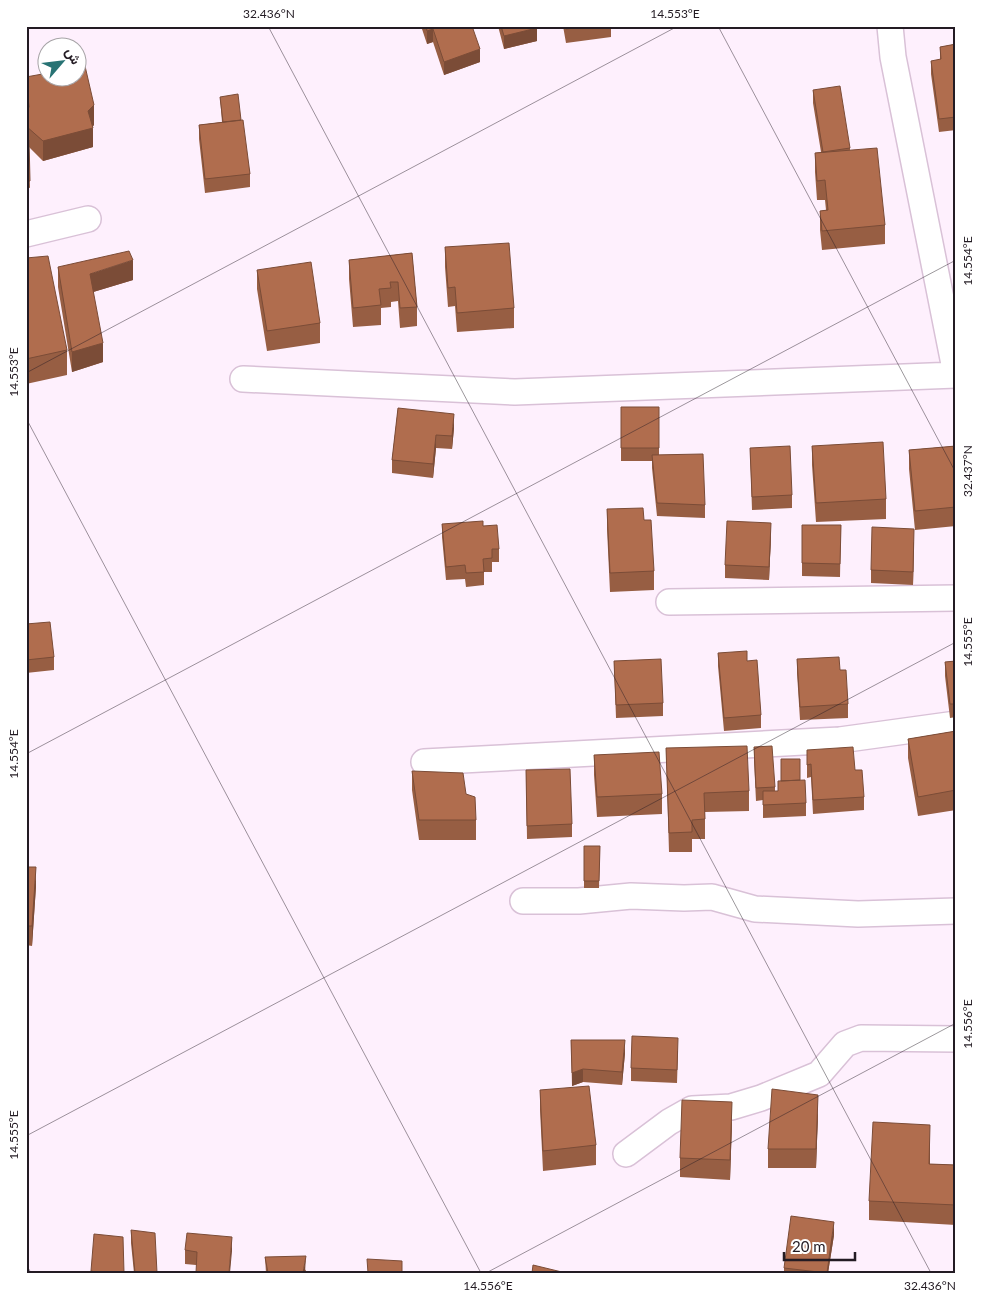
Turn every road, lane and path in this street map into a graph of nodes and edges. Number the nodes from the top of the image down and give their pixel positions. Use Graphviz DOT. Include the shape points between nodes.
graph roads {
  1 [pos="890,26"];
  2 [pos="88,219"];
  3 [pos="26,234"];
  4 [pos="956,374"];
  5 [pos="243,380"];
  6 [pos="956,598"];
  7 [pos="669,602"];
  8 [pos="956,724"];
  9 [pos="424,762"];
  10 [pos="523,901"];
  11 [pos="956,910"];
  12 [pos="956,1039"];
  13 [pos="626,1154"];
  1 -- 4 [label="street" via="892,57"];
  2 -- 3 [label="street"];
  4 -- 5 [label="street" via="514,392"];
  6 -- 7 [label="street"];
  8 -- 9 [label="street" via="840,740"];
  10 -- 11 [label="street" via="579,901 631,896 712,897 755,909 858,914"];
  12 -- 13 [label="street" via="861,1038 845,1044 819,1074 731,1107 692,1109"];
}
